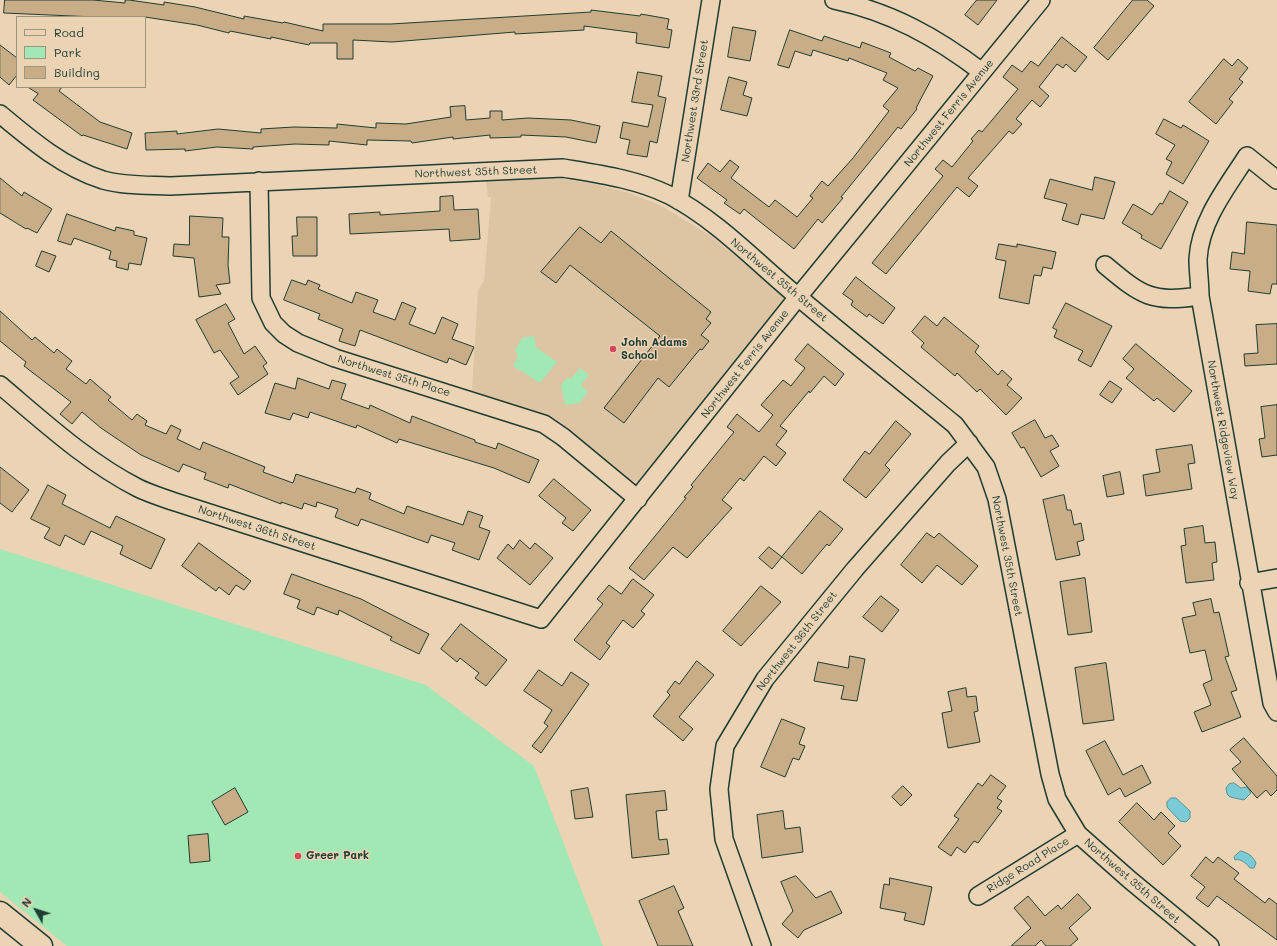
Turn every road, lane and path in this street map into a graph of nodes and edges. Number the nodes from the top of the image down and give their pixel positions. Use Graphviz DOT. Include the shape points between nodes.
graph roads {
  1 [pos="711,0"];
  2 [pos="834,0"];
  3 [pos="1041,0"];
  4 [pos="982,72"];
  5 [pos="0,114"];
  6 [pos="1277,180"];
  7 [pos="259,181"];
  8 [pos="679,201"];
  9 [pos="1105,265"];
  10 [pos="1200,296"];
  11 [pos="798,297"];
  12 [pos="0,386"];
  13 [pos="970,443"];
  14 [pos="638,499"];
  15 [pos="1277,578"];
  16 [pos="1249,583"];
  17 [pos="541,619"];
  18 [pos="1277,712"];
  19 [pos="1078,834"];
  20 [pos="978,896"];
  21 [pos="0,913"];
  22 [pos="41,946"];
  23 [pos="762,946"];
  24 [pos="1210,946"];
  1 -- 8 [label="street, Northwest 33rd Street"];
  2 -- 4 [label="street" via="897,19 951,48"];
  3 -- 4 [label="street, Northwest Ferris Avenue"];
  4 -- 11 [label="street, Northwest Ferris Avenue"];
  5 -- 7 [label="street, Northwest 35th Street" via="54,157 104,180 135,185 170,186"];
  6 -- 10 [label="street, Northwest Ridgeview Way" via="1247,156 1226,188 1204,230 1198,259"];
  7 -- 8 [label="street, Northwest 35th Street" via="563,168 643,185"];
  7 -- 14 [label="street, Northwest 35th Place" via="262,298 273,323 284,334 298,343 335,358 544,424"];
  8 -- 11 [label="street, Northwest 35th Street" via="702,214"];
  9 -- 10 [label="street" via="1131,287 1152,298 1178,300"];
  10 -- 16 [label="street, Northwest Ridgeview Way"];
  11 -- 13 [label="street, Northwest 35th Street" via="955,425"];
  11 -- 14 [label="street, Northwest Ferris Avenue"];
  12 -- 17 [label="street, Northwest 36th Street" via="71,444 138,488"];
  13 -- 19 [label="street, Northwest 35th Street" via="986,467 997,499 1050,774 1057,799"];
  13 -- 23 [label="street, Northwest 36th Street" via="948,463 855,569 765,679 725,746 719,789 724,839"];
  14 -- 17 [label="street, Northwest Ferris Avenue"];
  15 -- 16 [label="street"];
  16 -- 18 [label="street, Northwest Ridgeview Way" via="1272,703"];
  19 -- 20 [label="street, Ridge Road Place"];
  19 -- 24 [label="street, Northwest 35th Street"];
  21 -- 22 [label="main road"];
}
